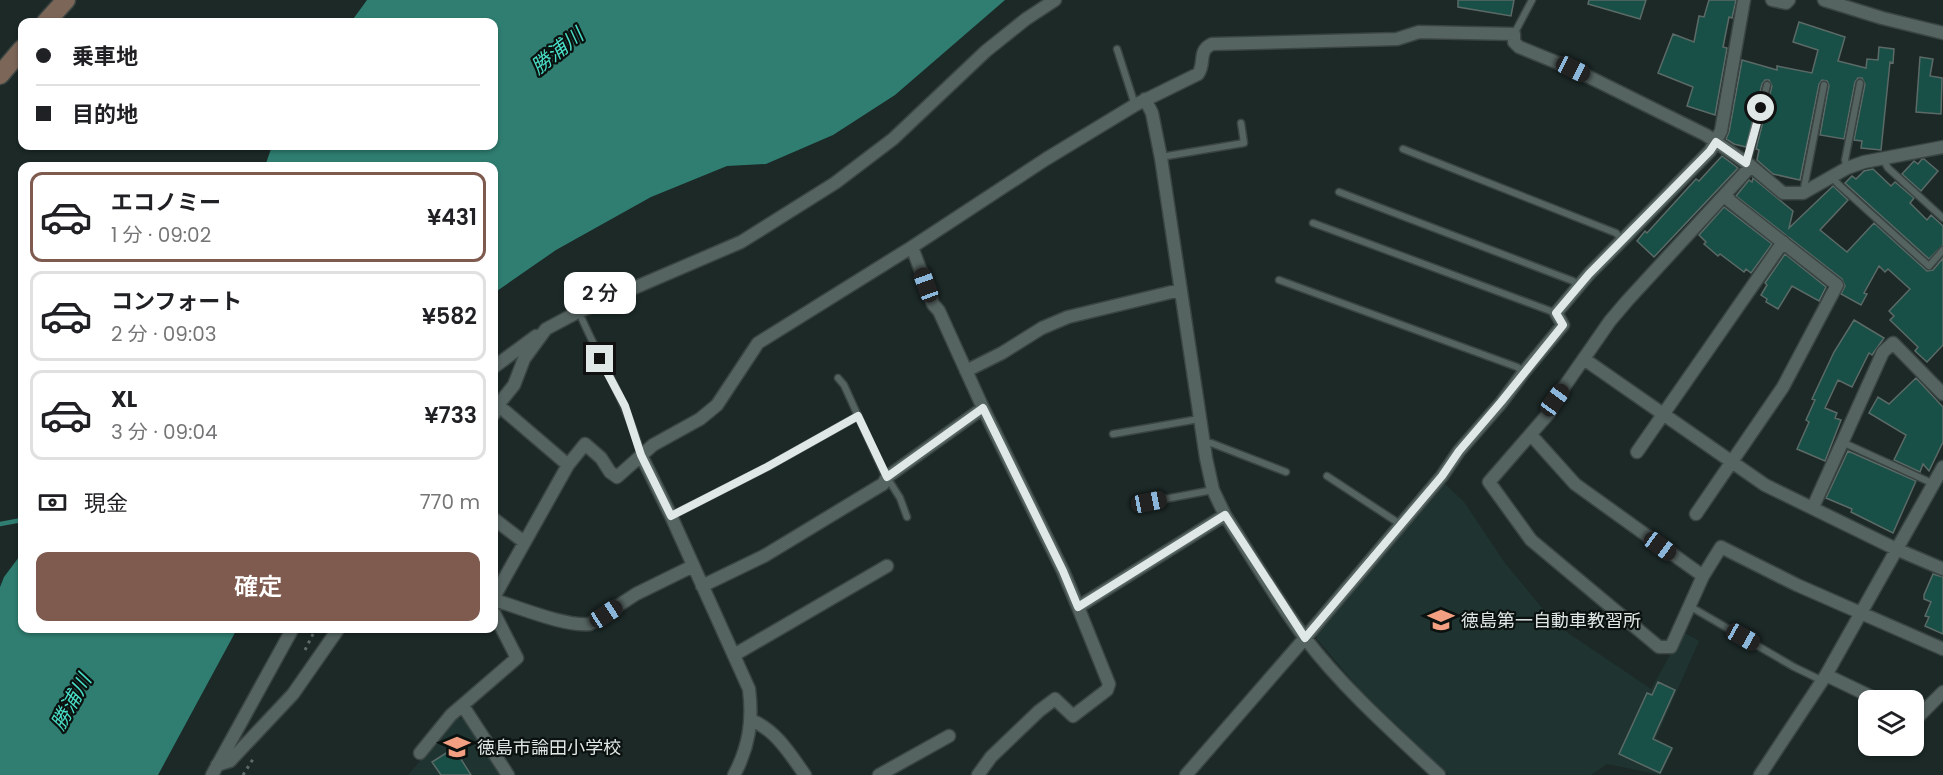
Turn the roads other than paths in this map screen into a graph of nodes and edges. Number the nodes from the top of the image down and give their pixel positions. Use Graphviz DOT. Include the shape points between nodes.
graph roads {
  1 [pos="66,0"];
  2 [pos="1055,0"];
  3 [pos="1532,0"];
  4 [pos="1744,0"];
  5 [pos="1772,0"];
  6 [pos="1789,0"];
  7 [pos="1824,0"];
  8 [pos="50,18"];
  9 [pos="1943,33"];
  10 [pos="1514,34"];
  11 [pos="1118,49"];
  12 [pos="18,54"];
  13 [pos="0,75"];
  14 [pos="1860,83"];
  15 [pos="1767,85"];
  16 [pos="1824,85"];
  17 [pos="1140,102"];
  18 [pos="1241,123"];
  19 [pos="1716,142"];
  20 [pos="1943,147"];
  21 [pos="1403,149"];
  22 [pos="1161,158"];
  23 [pos="1884,159"];
  24 [pos="1749,165"];
  25 [pos="1847,168"];
  26 [pos="1831,176"];
  27 [pos="1339,192"];
  28 [pos="1803,193"];
  29 [pos="1725,194"];
  30 [pos="1943,218"];
  31 [pos="1314,223"];
  32 [pos="1622,240"];
  33 [pos="1783,242"];
  34 [pos="912,247"];
  35 [pos="1943,250"];
  36 [pos="1279,280"];
  37 [pos="1578,287"];
  38 [pos="1180,290"];
  39 [pos="1556,313"];
  40 [pos="580,316"];
  41 [pos="546,329"];
  42 [pos="1584,359"];
  43 [pos="498,364"];
  44 [pos="966,371"];
  45 [pos="1524,372"];
  46 [pos="838,378"];
  47 [pos="1943,394"];
  48 [pos="498,407"];
  49 [pos="983,408"];
  50 [pos="498,412"];
  51 [pos="858,416"];
  52 [pos="1664,416"];
  53 [pos="1199,419"];
  54 [pos="1113,434"];
  55 [pos="1531,435"];
  56 [pos="1842,442"];
  57 [pos="1203,443"];
  58 [pos="1637,452"];
  59 [pos="641,455"];
  60 [pos="1731,462"];
  61 [pos="568,465"];
  62 [pos="1943,467"];
  63 [pos="1286,472"];
  64 [pos="1327,476"];
  65 [pos="887,477"];
  66 [pos="1934,484"];
  67 [pos="1214,490"];
  68 [pos="1149,502"];
  69 [pos="1813,507"];
  70 [pos="1696,514"];
  71 [pos="1225,515"];
  72 [pos="671,516"];
  73 [pos="907,517"];
  74 [pos="498,522"];
  75 [pos="1400,524"];
  76 [pos="524,542"];
  77 [pos="1896,549"];
  78 [pos="693,566"];
  79 [pos="887,566"];
  80 [pos="1943,568"];
  81 [pos="1704,576"];
  82 [pos="702,586"];
  83 [pos="498,591"];
  84 [pos="498,599"];
  85 [pos="1078,607"];
  86 [pos="1691,607"];
  87 [pos="1861,614"];
  88 [pos="498,621"];
  89 [pos="290,633"];
  90 [pos="335,633"];
  91 [pos="1305,638"];
  92 [pos="1943,650"];
  93 [pos="734,656"];
  94 [pos="1824,678"];
  95 [pos="1858,692"];
  96 [pos="1943,692"];
  97 [pos="463,706"];
  98 [pos="1924,711"];
  99 [pos="751,720"];
  100 [pos="949,736"];
  101 [pos="420,753"];
  102 [pos="215,770"];
  103 [pos="508,775"];
  104 [pos="734,775"];
  105 [pos="805,775"];
  106 [pos="879,775"];
  107 [pos="978,775"];
  108 [pos="1186,775"];
  109 [pos="1439,775"];
  110 [pos="1760,775"];
  1 -- 8 [label="main road"];
  2 -- 40 [label="street" via="986,51 893,139 835,183 741,242"];
  3 -- 10 [label="lane"];
  4 -- 19 [label="street"];
  5 -- 6 [label="street"];
  7 -- 9 [label="street"];
  10 -- 17 [label="street" via="1419,32 1397,39 1212,44 1202,52 1202,69 1198,74"];
  10 -- 19 [label="street" via="1519,47 1592,78"];
  11 -- 17 [label="lane"];
  12 -- 13 [label="main road"];
  14 -- 25 [label="lane" via="1845,160"];
  15 -- 24 [label="lane"];
  16 -- 28 [label="lane"];
  17 -- 22 [label="street" via="1152,112"];
  17 -- 34 [label="street"];
  18 -- 22 [label="lane" via="1244,143"];
  19 -- 24 [label="street"];
  19 -- 32 [label="street"];
  20 -- 23 [label="street"];
  21 -- 32 [label="lane" via="1616,233"];
  22 -- 38 [label="street"];
  23 -- 25 [label="street"];
  23 -- 30 [label="lane" via="1888,168"];
  24 -- 28 [label="street" via="1783,193"];
  24 -- 29 [label="street"];
  25 -- 26 [label="street"];
  26 -- 28 [label="street"];
  26 -- 35 [label="lane" via="1929,266"];
  27 -- 37 [label="lane"];
  29 -- 33 [label="street"];
  29 -- 42 [label="street" via="1627,301"];
  31 -- 39 [label="lane"];
  32 -- 37 [label="street"];
  33 -- 52 [label="street"];
  33 -- 60 [label="street" via="1837,285 1783,387"];
  34 -- 44 [label="street" via="933,304"];
  34 -- 59 [label="street" via="758,344 717,405"];
  36 -- 45 [label="lane"];
  37 -- 39 [label="street"];
  38 -- 44 [label="street" via="1068,317"];
  38 -- 53 [label="street"];
  39 -- 45 [label="street" via="1563,325"];
  40 -- 41 [label="street"];
  40 -- 59 [label="lane" via="625,406"];
  41 -- 43 [label="street"];
  41 -- 48 [label="street"];
  42 -- 52 [label="street"];
  42 -- 55 [label="street"];
  44 -- 49 [label="street"];
  45 -- 75 [label="street"];
  46 -- 51 [label="lane"];
  47 -- 56 [label="street" via="1893,343 1883,352"];
  49 -- 65 [label="street"];
  49 -- 85 [label="street"];
  50 -- 61 [label="street"];
  51 -- 65 [label="lane"];
  51 -- 72 [label="lane"];
  52 -- 58 [label="street"];
  52 -- 60 [label="street"];
  53 -- 54 [label="lane"];
  53 -- 57 [label="street"];
  55 -- 81 [label="street" via="1575,484"];
  55 -- 86 [label="street" via="1489,482 1531,540 1659,648 1671,647"];
  56 -- 66 [label="lane"];
  56 -- 69 [label="street"];
  57 -- 63 [label="lane"];
  57 -- 67 [label="street"];
  59 -- 61 [label="street" via="616,477 585,444"];
  59 -- 72 [label="street"];
  60 -- 69 [label="street" via="1765,485"];
  60 -- 70 [label="street"];
  61 -- 76 [label="street"];
  62 -- 66 [label="street"];
  64 -- 75 [label="lane"];
  65 -- 73 [label="lane"];
  65 -- 82 [label="street" via="883,484 764,556"];
  66 -- 77 [label="street"];
  67 -- 68 [label="lane"];
  67 -- 71 [label="street"];
  69 -- 77 [label="street"];
  71 -- 85 [label="street"];
  71 -- 91 [label="street"];
  72 -- 78 [label="street"];
  74 -- 76 [label="street"];
  75 -- 91 [label="street"];
  76 -- 83 [label="street"];
  77 -- 80 [label="street"];
  77 -- 87 [label="street"];
  78 -- 82 [label="street"];
  78 -- 84 [label="street" via="636,594 590,624 548,616"];
  79 -- 93 [label="street"];
  81 -- 86 [label="street"];
  81 -- 87 [label="street" via="1721,547"];
  82 -- 93 [label="street"];
  85 -- 107 [label="street" via="1109,684 1107,690 1073,716 1055,699 991,757"];
  86 -- 94 [label="lane" via="1794,667"];
  87 -- 92 [label="street"];
  87 -- 94 [label="street"];
  88 -- 97 [label="street" via="517,658"];
  89 -- 102 [label="street"];
  90 -- 102 [label="street" via="286,701 230,761"];
  91 -- 108 [label="street"];
  91 -- 109 [label="street"];
  93 -- 99 [label="street" via="749,689"];
  94 -- 95 [label="street"];
  94 -- 110 [label="street"];
  96 -- 98 [label="street"];
  97 -- 101 [label="street"];
  97 -- 103 [label="street"];
  99 -- 104 [label="street" via="748,744"];
  99 -- 105 [label="street" via="773,734"];
  100 -- 106 [label="street"];
}
